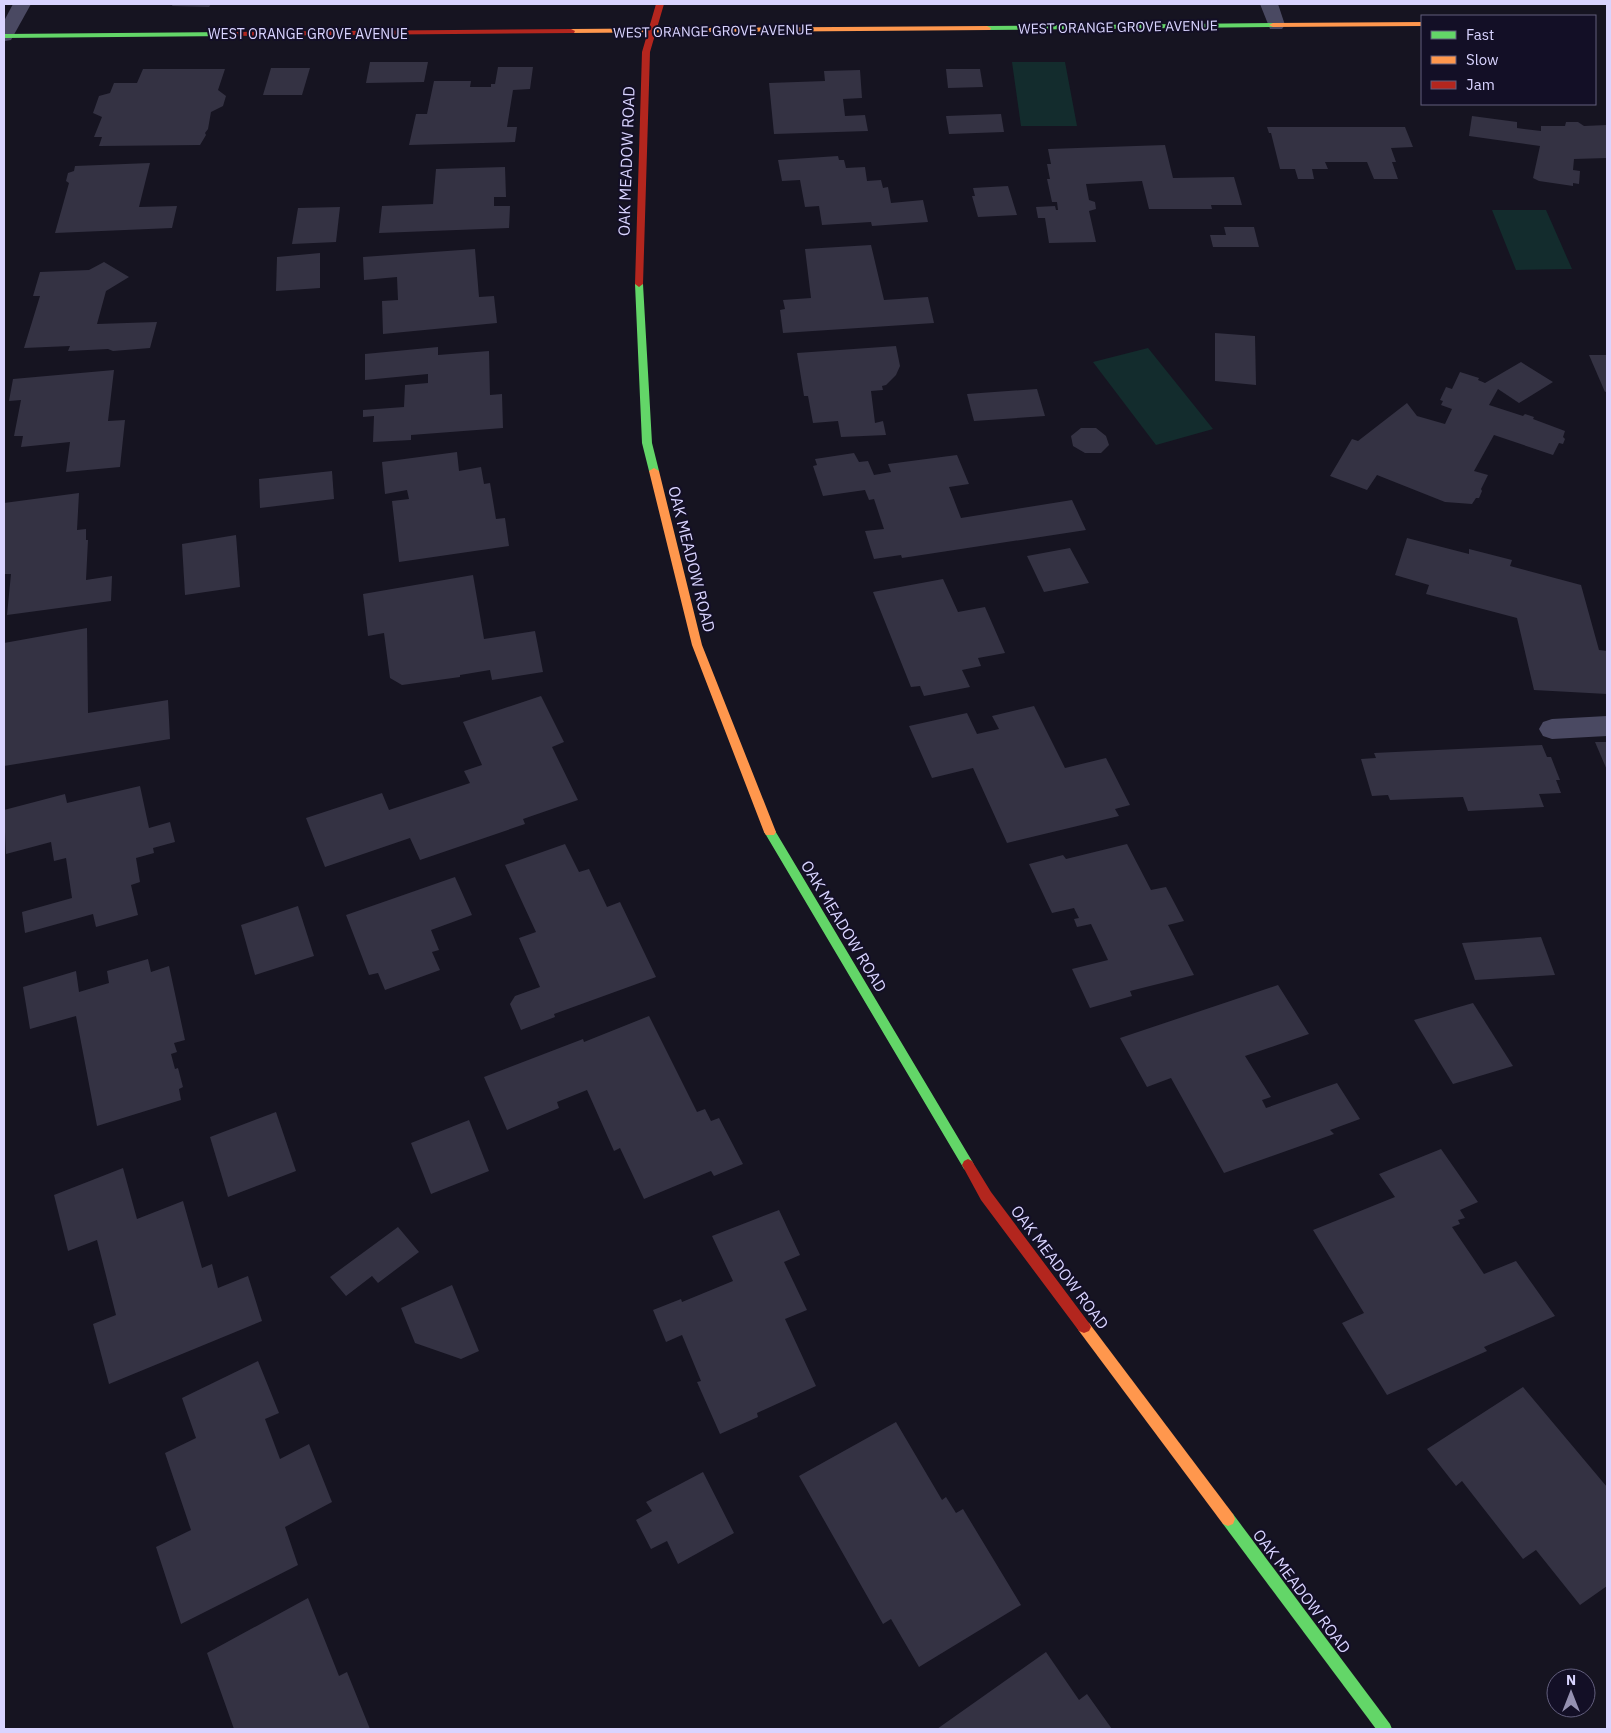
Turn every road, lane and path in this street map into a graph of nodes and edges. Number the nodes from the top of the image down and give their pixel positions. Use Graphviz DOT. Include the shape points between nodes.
graph roads {
  1 [pos="22,4"];
  2 [pos="660,4"];
  3 [pos="1269,4"];
  4 [pos="1421,24"];
  5 [pos="1276,25"];
  6 [pos="652,32"];
  7 [pos="4,37"];
  8 [pos="1607,726"];
  9 [pos="1552,729"];
  10 [pos="1385,1729"];
  1 -- 7 [label="street"];
  2 -- 6 [label="street, OAK MEADOW ROAD"];
  3 -- 5 [label="street"];
  4 -- 5 [label="street, WEST ORANGE GROVE AVENUE"];
  5 -- 6 [label="street, WEST ORANGE GROVE AVENUE"];
  6 -- 7 [label="street, WEST ORANGE GROVE AVENUE"];
  6 -- 10 [label="street, OAK MEADOW ROAD" via="646,52 639,278 647,443 697,645 770,834 986,1196"];
  8 -- 9 [label="street"];
}
